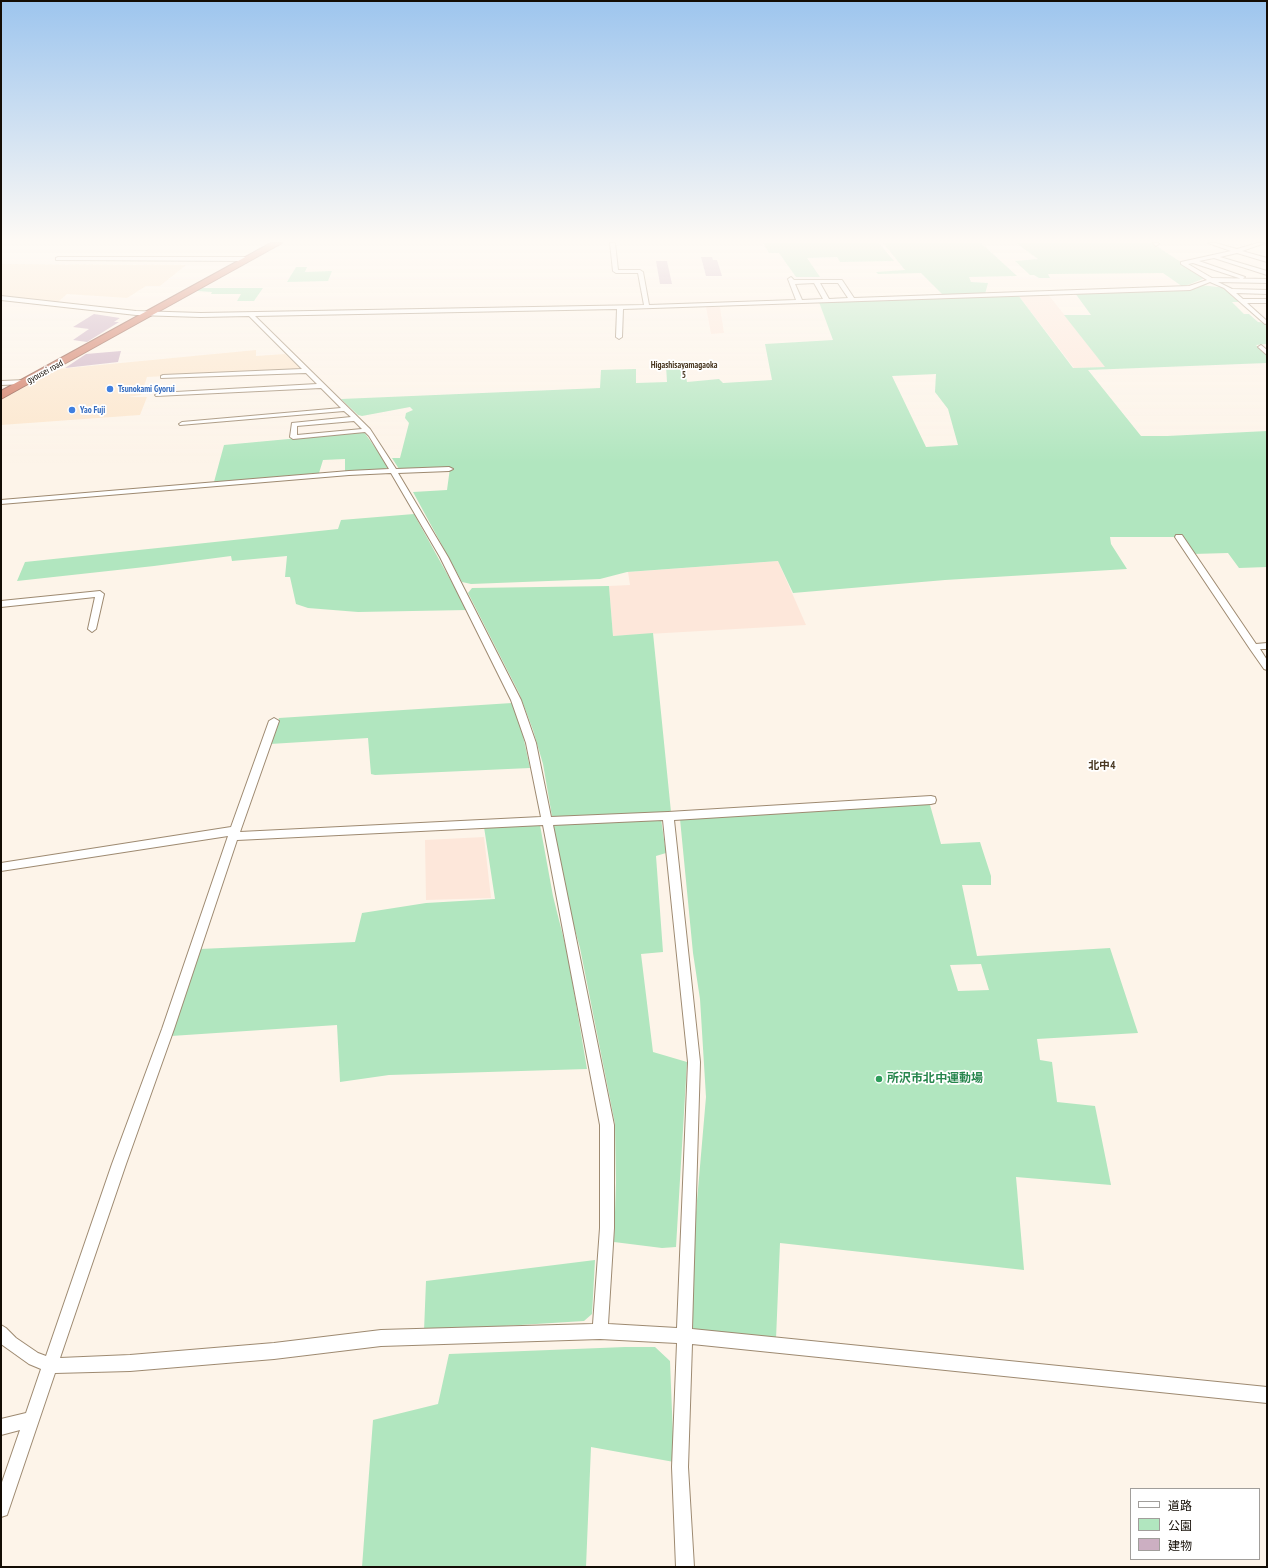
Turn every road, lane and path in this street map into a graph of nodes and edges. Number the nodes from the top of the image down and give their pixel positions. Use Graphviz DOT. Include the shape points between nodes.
graph roads {
  1 [pos="145,316"];
  2 [pos="252,316"];
  3 [pos="620,316"];
  4 [pos="619,337"];
  5 [pos="1261,347"];
  6 [pos="1267,353"];
  7 [pos="307,371"];
  8 [pos="163,377"];
  9 [pos="26,382"];
  10 [pos="1,383"];
  11 [pos="194,384"];
  12 [pos="321,386"];
  13 [pos="158,395"];
  14 [pos="1,396"];
  15 [pos="346,409"];
  16 [pos="356,418"];
  17 [pos="182,424"];
  18 [pos="368,430"];
  19 [pos="449,469"];
  20 [pos="394,471"];
  21 [pos="1,502"];
  22 [pos="1179,537"];
  23 [pos="1,604"];
  24 [pos="92,629"];
  25 [pos="1267,646"];
  26 [pos="1253,647"];
  27 [pos="1267,667"];
  28 [pos="274,721"];
  29 [pos="931,800"];
  30 [pos="668,816"];
  31 [pos="546,821"];
  32 [pos="234,833"];
  33 [pos="1,867"];
  34 [pos="600,1331"];
  35 [pos="1,1333"];
  36 [pos="684,1336"];
  37 [pos="51,1365"];
  38 [pos="1267,1395"];
  39 [pos="33,1419"];
  40 [pos="1,1427"];
  41 [pos="1,1509"];
  42 [pos="685,1567"];
  1 -- 9 [label="highway, gyousei road"];
  2 -- 7 [label="street"];
  3 -- 4 [label="street"];
  5 -- 6 [label="street"];
  7 -- 11 [label="street"];
  7 -- 12 [label="street"];
  8 -- 11 [label="street"];
  9 -- 10 [label="street"];
  9 -- 14 [label="highway, gyousei road"];
  11 -- 12 [label="street"];
  11 -- 13 [label="street"];
  12 -- 15 [label="street"];
  15 -- 16 [label="street"];
  15 -- 17 [label="street"];
  16 -- 18 [label="street"];
  16 -- 18 [label="street" via="294,424 293,437"];
  18 -- 20 [label="street"];
  19 -- 20 [label="street"];
  20 -- 21 [label="street"];
  20 -- 31 [label="street" via="461,588 516,700 531,743"];
  22 -- 26 [label="street"];
  23 -- 24 [label="street" via="100,594"];
  25 -- 26 [label="street"];
  26 -- 27 [label="street"];
  28 -- 32 [label="street"];
  29 -- 30 [label="street"];
  30 -- 31 [label="street"];
  30 -- 36 [label="street" via="694,1062"];
  31 -- 32 [label="street" via="257,836"];
  31 -- 34 [label="street" via="606,1125 607,1228"];
  32 -- 33 [label="street"];
  32 -- 37 [label="street"];
  34 -- 36 [label="street"];
  34 -- 37 [label="street" via="381,1338 130,1363"];
  35 -- 37 [label="street" via="34,1359"];
  36 -- 38 [label="street"];
  36 -- 42 [label="street" via="680,1467"];
  37 -- 39 [label="street"];
  39 -- 40 [label="street"];
  39 -- 41 [label="street"];
}
